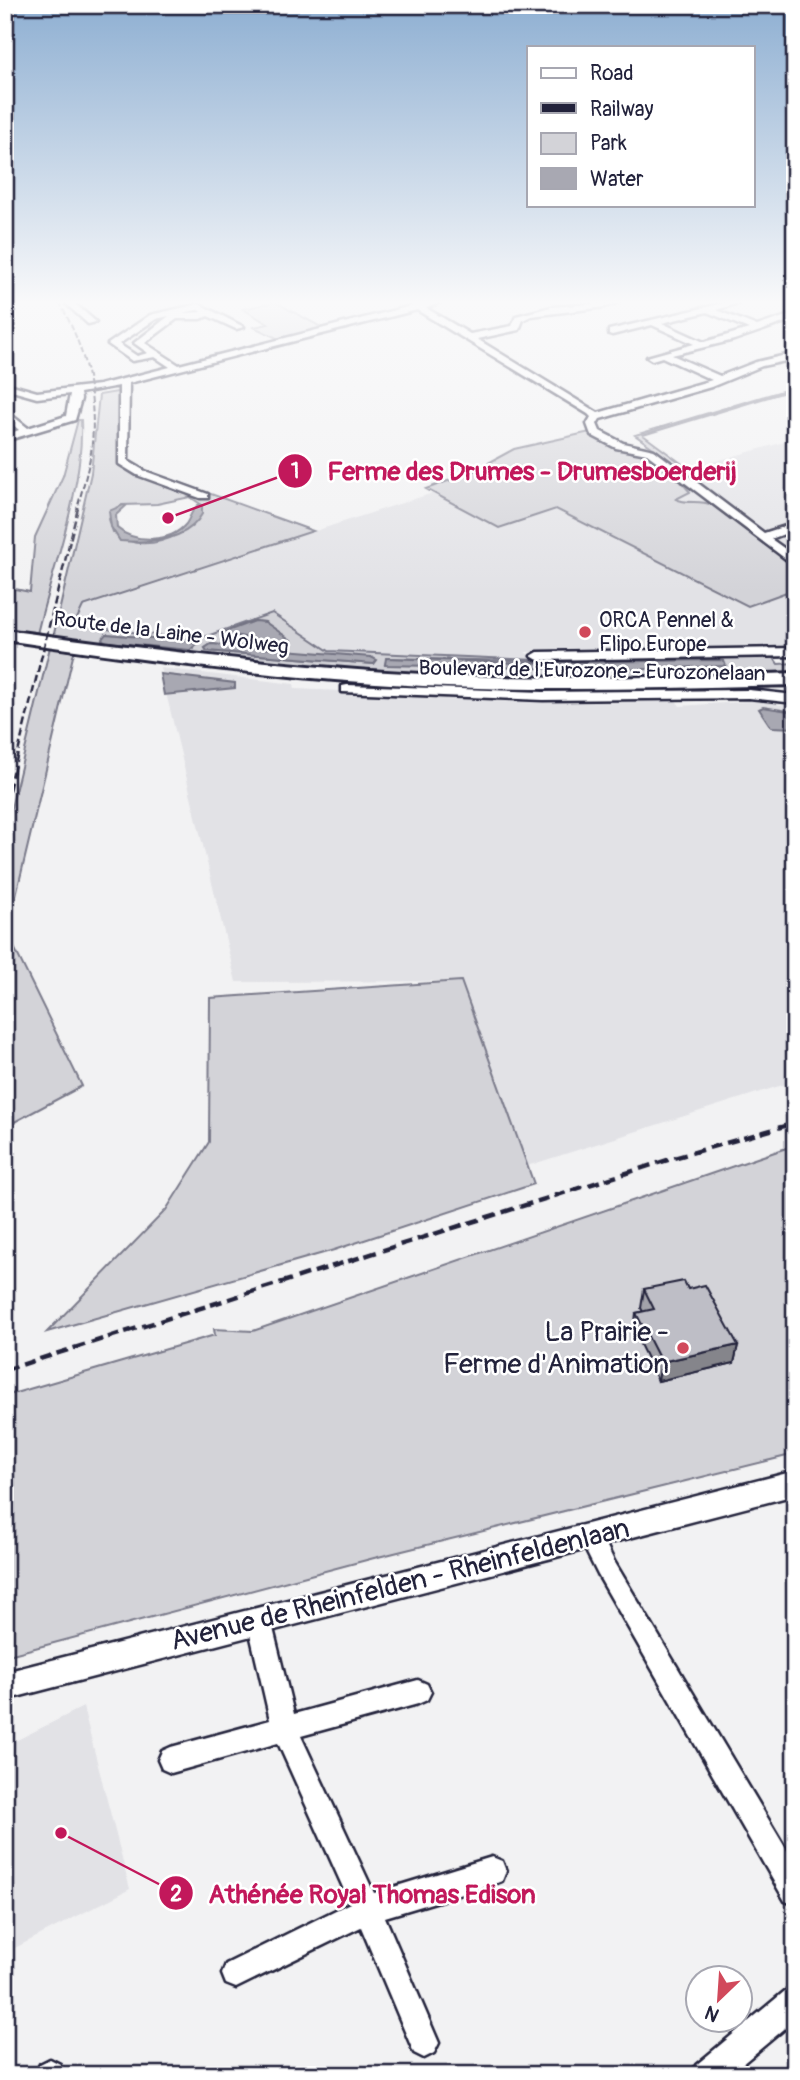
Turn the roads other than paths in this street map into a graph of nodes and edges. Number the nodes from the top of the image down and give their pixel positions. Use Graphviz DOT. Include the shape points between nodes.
graph roads {
  1 [pos="76,399"];
  2 [pos="124,399"];
  3 [pos="571,399"];
  4 [pos="658,399"];
  5 [pos="5,413"];
  6 [pos="596,418"];
  7 [pos="27,432"];
  8 [pos="5,438"];
  9 [pos="204,496"];
  10 [pos="795,526"];
  11 [pos="762,538"];
  12 [pos="795,562"];
  13 [pos="5,635"];
  14 [pos="795,652"];
  15 [pos="538,656"];
  16 [pos="795,673"];
  17 [pos="333,674"];
  18 [pos="795,679"];
  19 [pos="757,680"];
  20 [pos="347,689"];
  21 [pos="795,699"];
  22 [pos="795,1483"];
  23 [pos="591,1537"];
  24 [pos="259,1620"];
  25 [pos="5,1686"];
  26 [pos="418,1692"];
  27 [pos="285,1729"];
  28 [pos="171,1760"];
  29 [pos="492,1871"];
  30 [pos="795,1891"];
  31 [pos="367,1909"];
  32 [pos="236,1974"];
  33 [pos="795,2001"];
  34 [pos="424,2043"];
  35 [pos="706,2075"];
  1 -- 7 [label="street" via="71,418"];
  2 -- 9 [label="street" via="123,462"];
  3 -- 6 [label="street"];
  4 -- 6 [label="street"];
  5 -- 7 [label="street"];
  6 -- 11 [label="street" via="592,424 595,433 650,452"];
  7 -- 8 [label="street"];
  10 -- 11 [label="street"];
  11 -- 12 [label="street"];
  13 -- 17 [label="highway, Route de la Laine - Wolweg"];
  14 -- 15 [label="street, Boulevard de l'Eurozone - Eurozonelaan"];
  16 -- 19 [label="highway, Boulevard de l'Eurozone - Eurozonelaan"];
  17 -- 19 [label="highway, Boulevard de l'Eurozone - Eurozonelaan" via="547,683"];
  18 -- 19 [label="highway, Boulevard de l'Eurozone - Eurozonelaan"];
  20 -- 21 [label="street, Boulevard de l'Eurozone - Eurozonelaan" via="543,696 749,694"];
  22 -- 23 [label="main road, Avenue de Rheinfelden - Rheinfeldenlaan"];
  23 -- 24 [label="main road, Avenue de Rheinfelden - Rheinfeldenlaan"];
  23 -- 30 [label="street"];
  24 -- 25 [label="main road, Avenue de Rheinfelden - Rheinfeldenlaan"];
  24 -- 27 [label="street"];
  26 -- 27 [label="street"];
  27 -- 28 [label="street"];
  27 -- 31 [label="street"];
  29 -- 31 [label="street"];
  31 -- 32 [label="street"];
  31 -- 34 [label="street"];
  33 -- 35 [label="street"];
}
